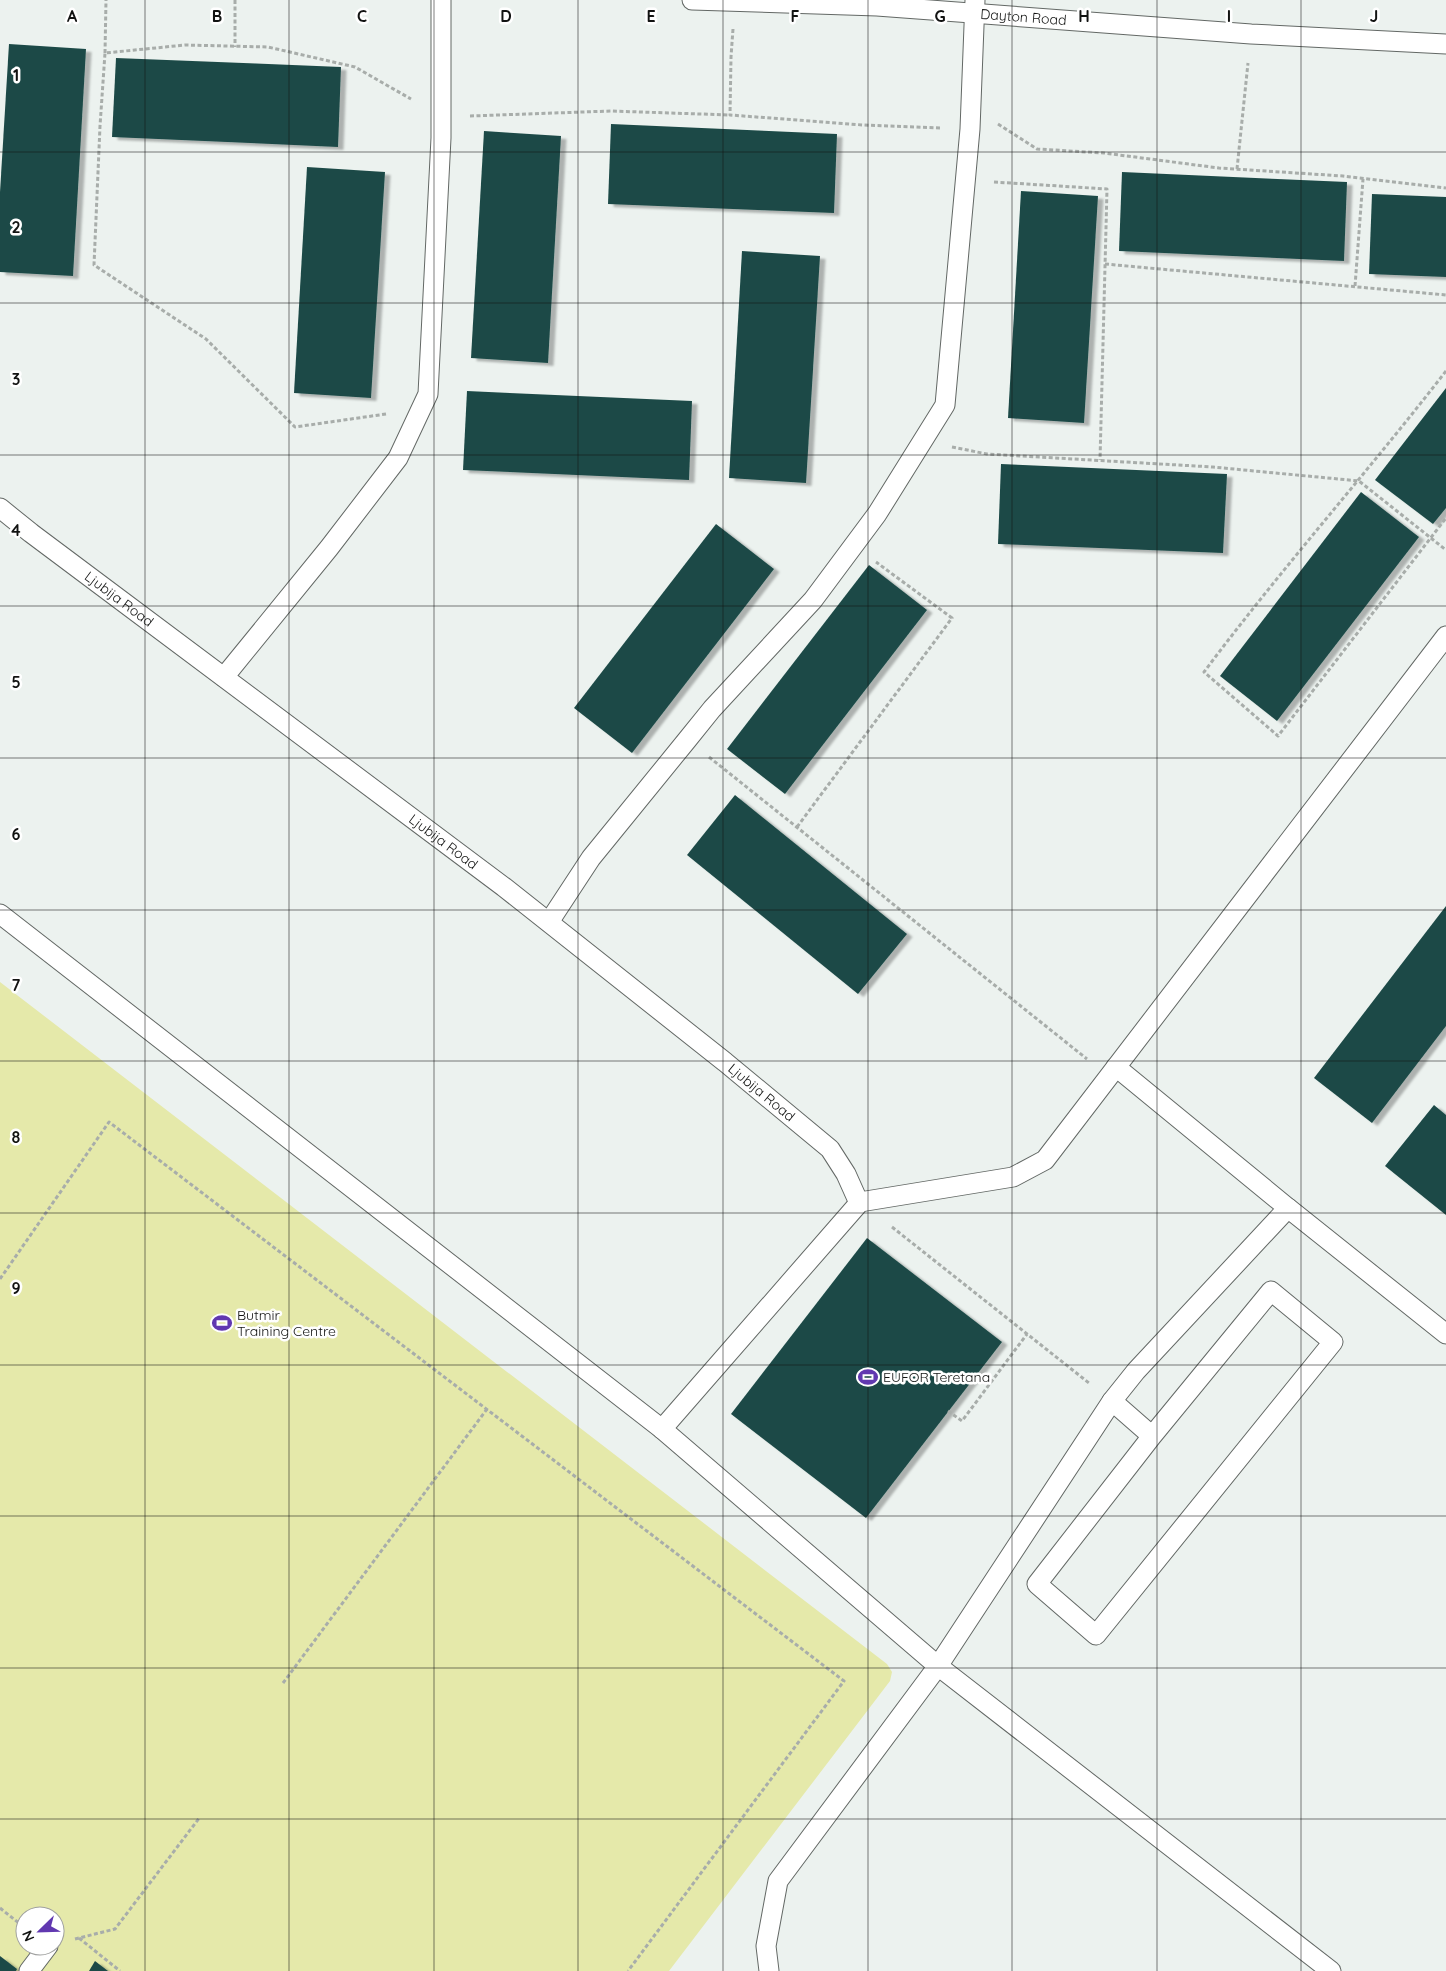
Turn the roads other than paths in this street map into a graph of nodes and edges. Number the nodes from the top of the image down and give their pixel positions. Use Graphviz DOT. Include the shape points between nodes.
graph roads {
  1 [pos="441,0"];
  2 [pos="692,0"];
  3 [pos="975,7"];
  4 [pos="1446,44"];
  5 [pos="0,508"];
  6 [pos="1446,636"];
  7 [pos="224,677"];
  8 [pos="0,914"];
  9 [pos="548,922"];
  10 [pos="1113,1072"];
  11 [pos="860,1203"];
  12 [pos="1288,1208"];
  13 [pos="1446,1334"];
  14 [pos="1112,1401"];
  15 [pos="662,1429"];
  16 [pos="1152,1436"];
  17 [pos="938,1666"];
  18 [pos="40,1956"];
  19 [pos="29,1971"];
  20 [pos="769,1971"];
  21 [pos="1331,1971"];
  1 -- 7 [label="lane" via="441,116 428,394 398,458"];
  2 -- 3 [label="lane, Dayton Road"];
  3 -- 4 [label="lane, Dayton Road" via="1251,34"];
  3 -- 9 [label="lane" via="970,129 945,404 877,514 813,600 712,709 591,858"];
  5 -- 7 [label="lane, Ljubija Road"];
  6 -- 10 [label="lane"];
  7 -- 9 [label="lane, Ljubija Road"];
  8 -- 15 [label="lane"];
  9 -- 11 [label="lane, Ljubija Road" via="830,1148"];
  10 -- 11 [label="lane" via="1046,1160 1013,1177"];
  10 -- 12 [label="lane"];
  11 -- 15 [label="lane"];
  12 -- 13 [label="lane"];
  12 -- 14 [label="lane"];
  14 -- 16 [label="lane"];
  14 -- 17 [label="lane"];
  15 -- 17 [label="lane"];
  16 -- 16 [label="lane" via="1037,1584 1096,1635 1333,1342 1270,1290"];
  17 -- 20 [label="lane" via="778,1882 766,1946"];
  17 -- 21 [label="lane"];
  18 -- 19 [label="lane"];
}
